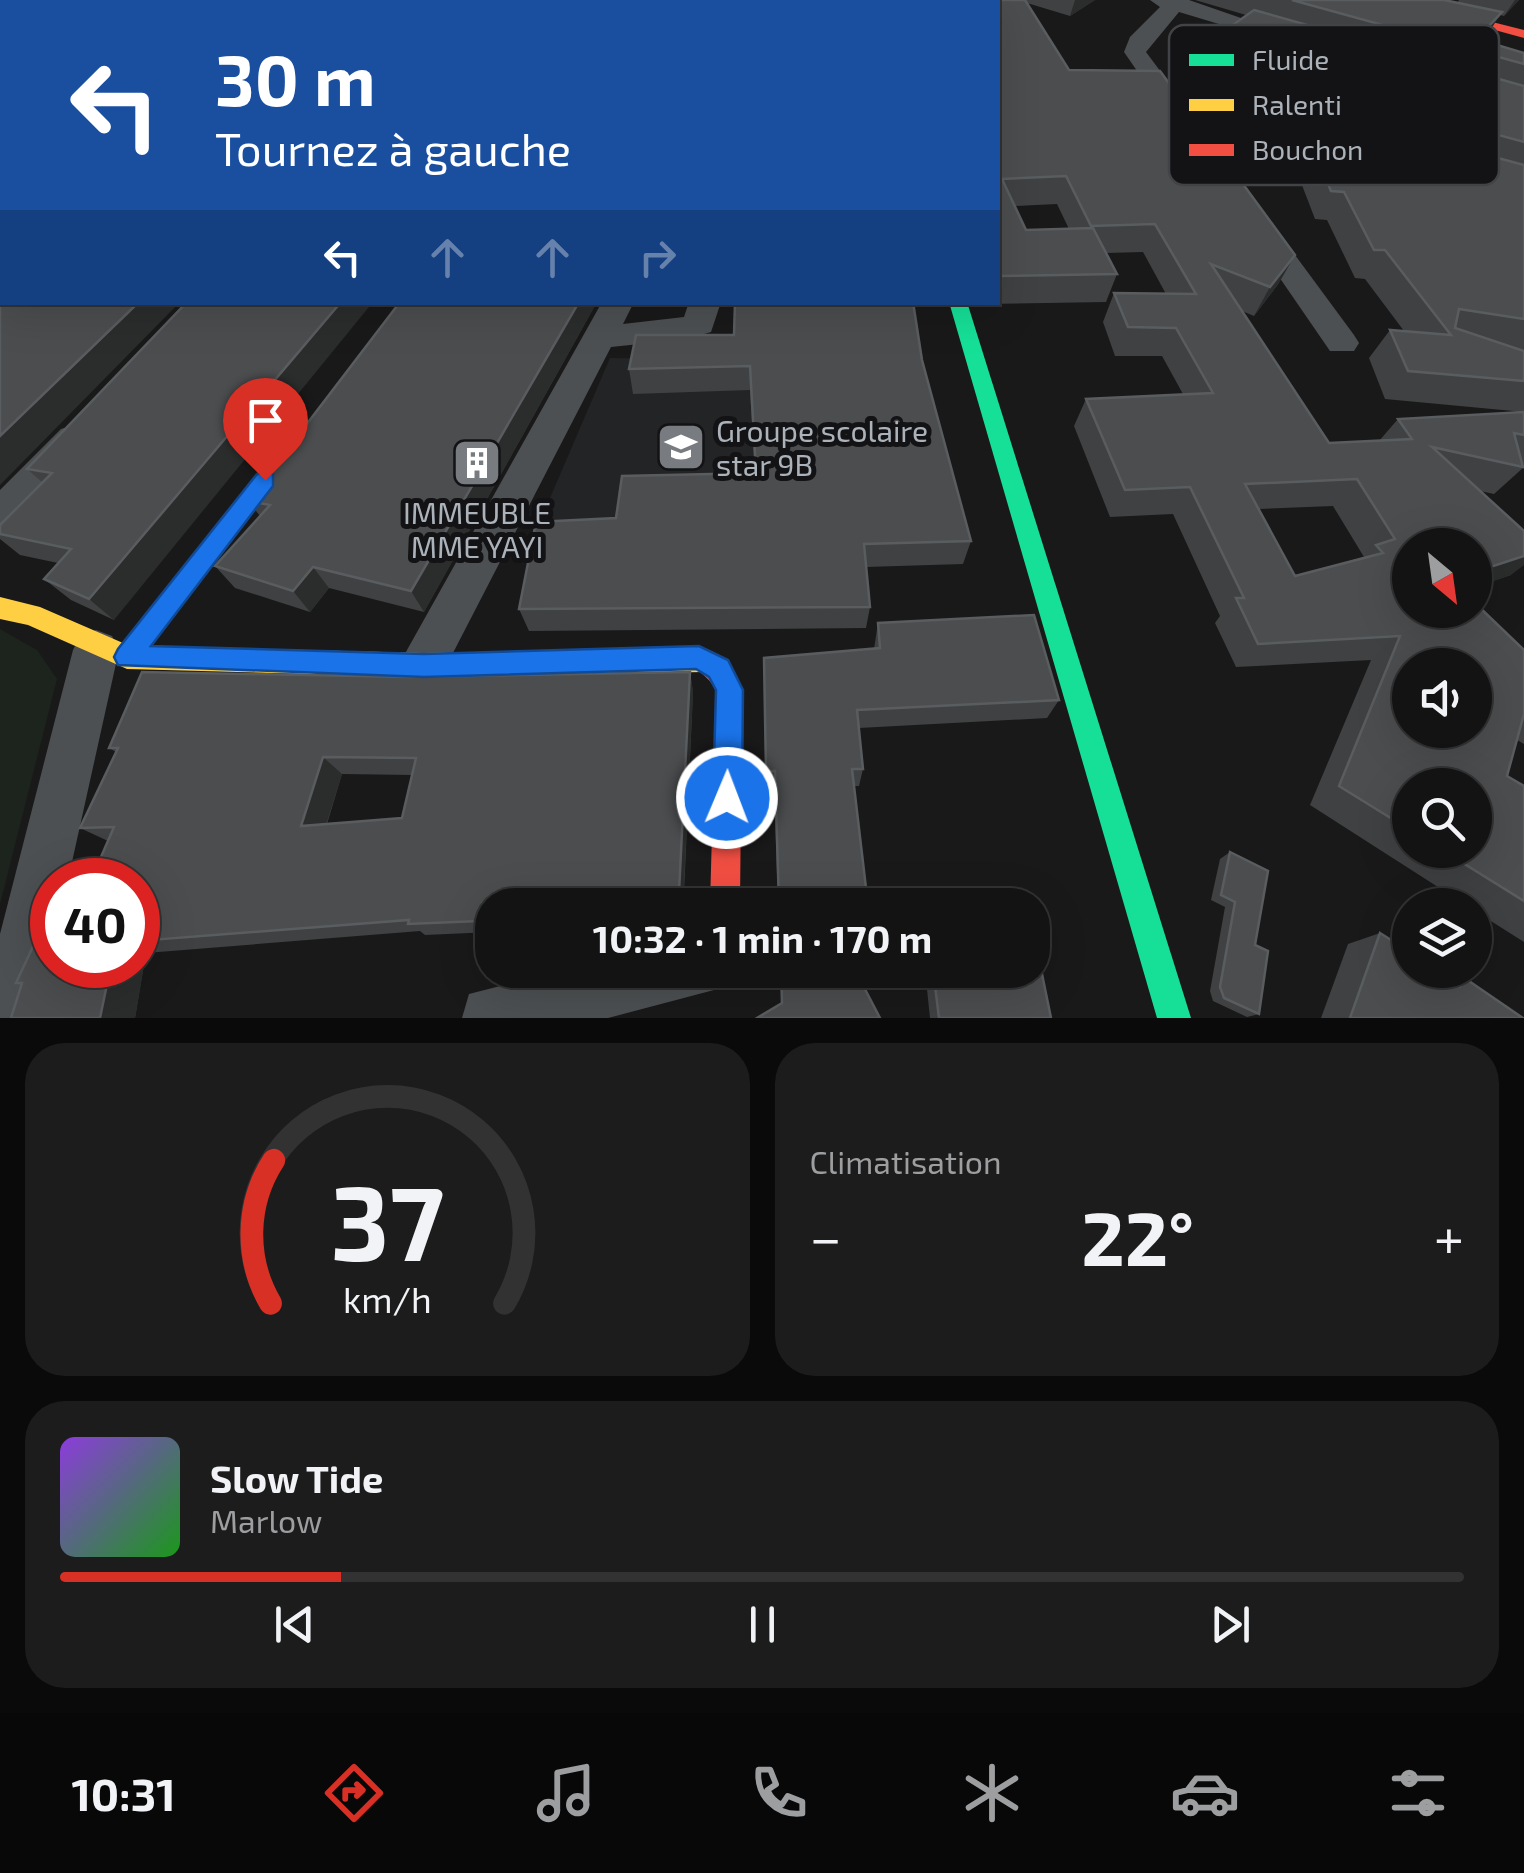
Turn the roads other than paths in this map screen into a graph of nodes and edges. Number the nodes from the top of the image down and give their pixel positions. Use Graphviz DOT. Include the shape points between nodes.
graph roads {
  1 [pos="1391,0"];
  2 [pos="1428,0"];
  3 [pos="1171,1"];
  4 [pos="1524,24"];
  5 [pos="1248,25"];
  6 [pos="1489,25"];
  7 [pos="1499,28"];
  8 [pos="1524,34"];
  9 [pos="1169,99"];
  10 [pos="1230,185"];
  11 [pos="704,305"];
  12 [pos="959,305"];
  13 [pos="610,320"];
  14 [pos="1342,343"];
  15 [pos="96,416"];
  16 [pos="306,426"];
  17 [pos="0,516"];
  18 [pos="0,608"];
  19 [pos="111,654"];
  20 [pos="424,666"];
  21 [pos="726,888"];
  22 [pos="612,988"];
  23 [pos="490,1015"];
  24 [pos="8,1018"];
  25 [pos="1174,1018"];
  1 -- 6 [label="street"];
  2 -- 4 [label="street"];
  3 -- 5 [label="street"];
  3 -- 9 [label="street" via="1135,52"];
  7 -- 8 [label="street"];
  10 -- 14 [label="street"];
  11 -- 13 [label="street" via="699,324 687,328"];
  12 -- 25 [label="street"];
  13 -- 20 [label="street"];
  15 -- 17 [label="street"];
  16 -- 19 [label="street"];
  18 -- 19 [label="street" via="14,608"];
  19 -- 20 [label="street"];
  19 -- 24 [label="street"];
  20 -- 21 [label="street" via="699,658 719,669 729,690"];
  22 -- 23 [label="street"];
}
